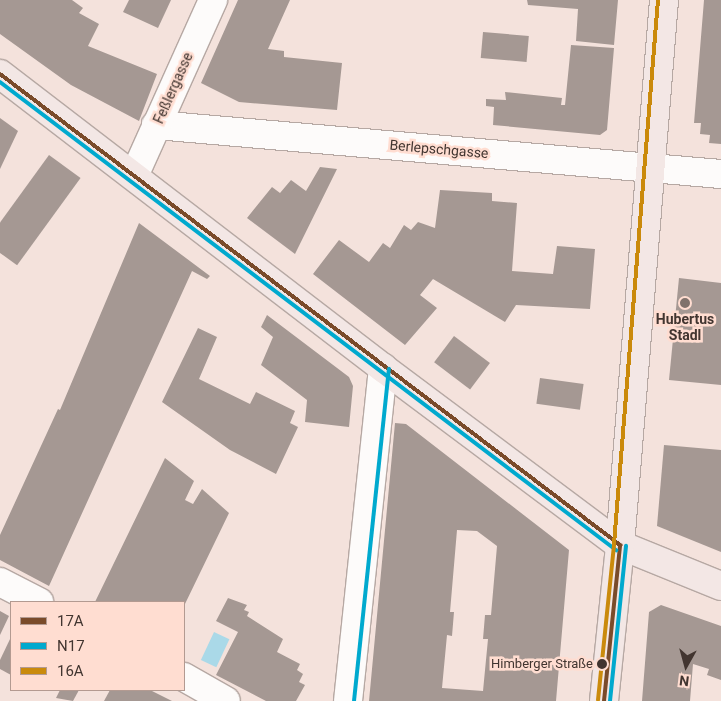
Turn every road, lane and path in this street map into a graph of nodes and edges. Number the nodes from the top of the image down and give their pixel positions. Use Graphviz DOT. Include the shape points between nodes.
graph roads {
  1 [pos="213,0"];
  2 [pos="664,0"];
  3 [pos="0,74"];
  4 [pos="156,125"];
  5 [pos="650,168"];
  6 [pos="721,174"];
  7 [pos="134,176"];
  8 [pos="383,368"];
  9 [pos="620,545"];
  10 [pos="0,582"];
  11 [pos="721,586"];
  12 [pos="37,601"];
  13 [pos="185,679"];
  14 [pos="226,701"];
  15 [pos="348,701"];
  16 [pos="604,701"];
  1 -- 4 [label="street, Feßlergasse"];
  2 -- 5 [label="main road"];
  3 -- 7 [label="main road"];
  4 -- 5 [label="street, Berlepschgasse"];
  4 -- 7 [label="street, Feßlergasse"];
  5 -- 6 [label="street, Berlepschgasse"];
  5 -- 9 [label="main road"];
  7 -- 8 [label="main road"];
  8 -- 9 [label="main road"];
  8 -- 15 [label="street"];
  9 -- 11 [label="main road"];
  9 -- 16 [label="main road"];
  10 -- 12 [label="street"];
  13 -- 14 [label="street"];
}
